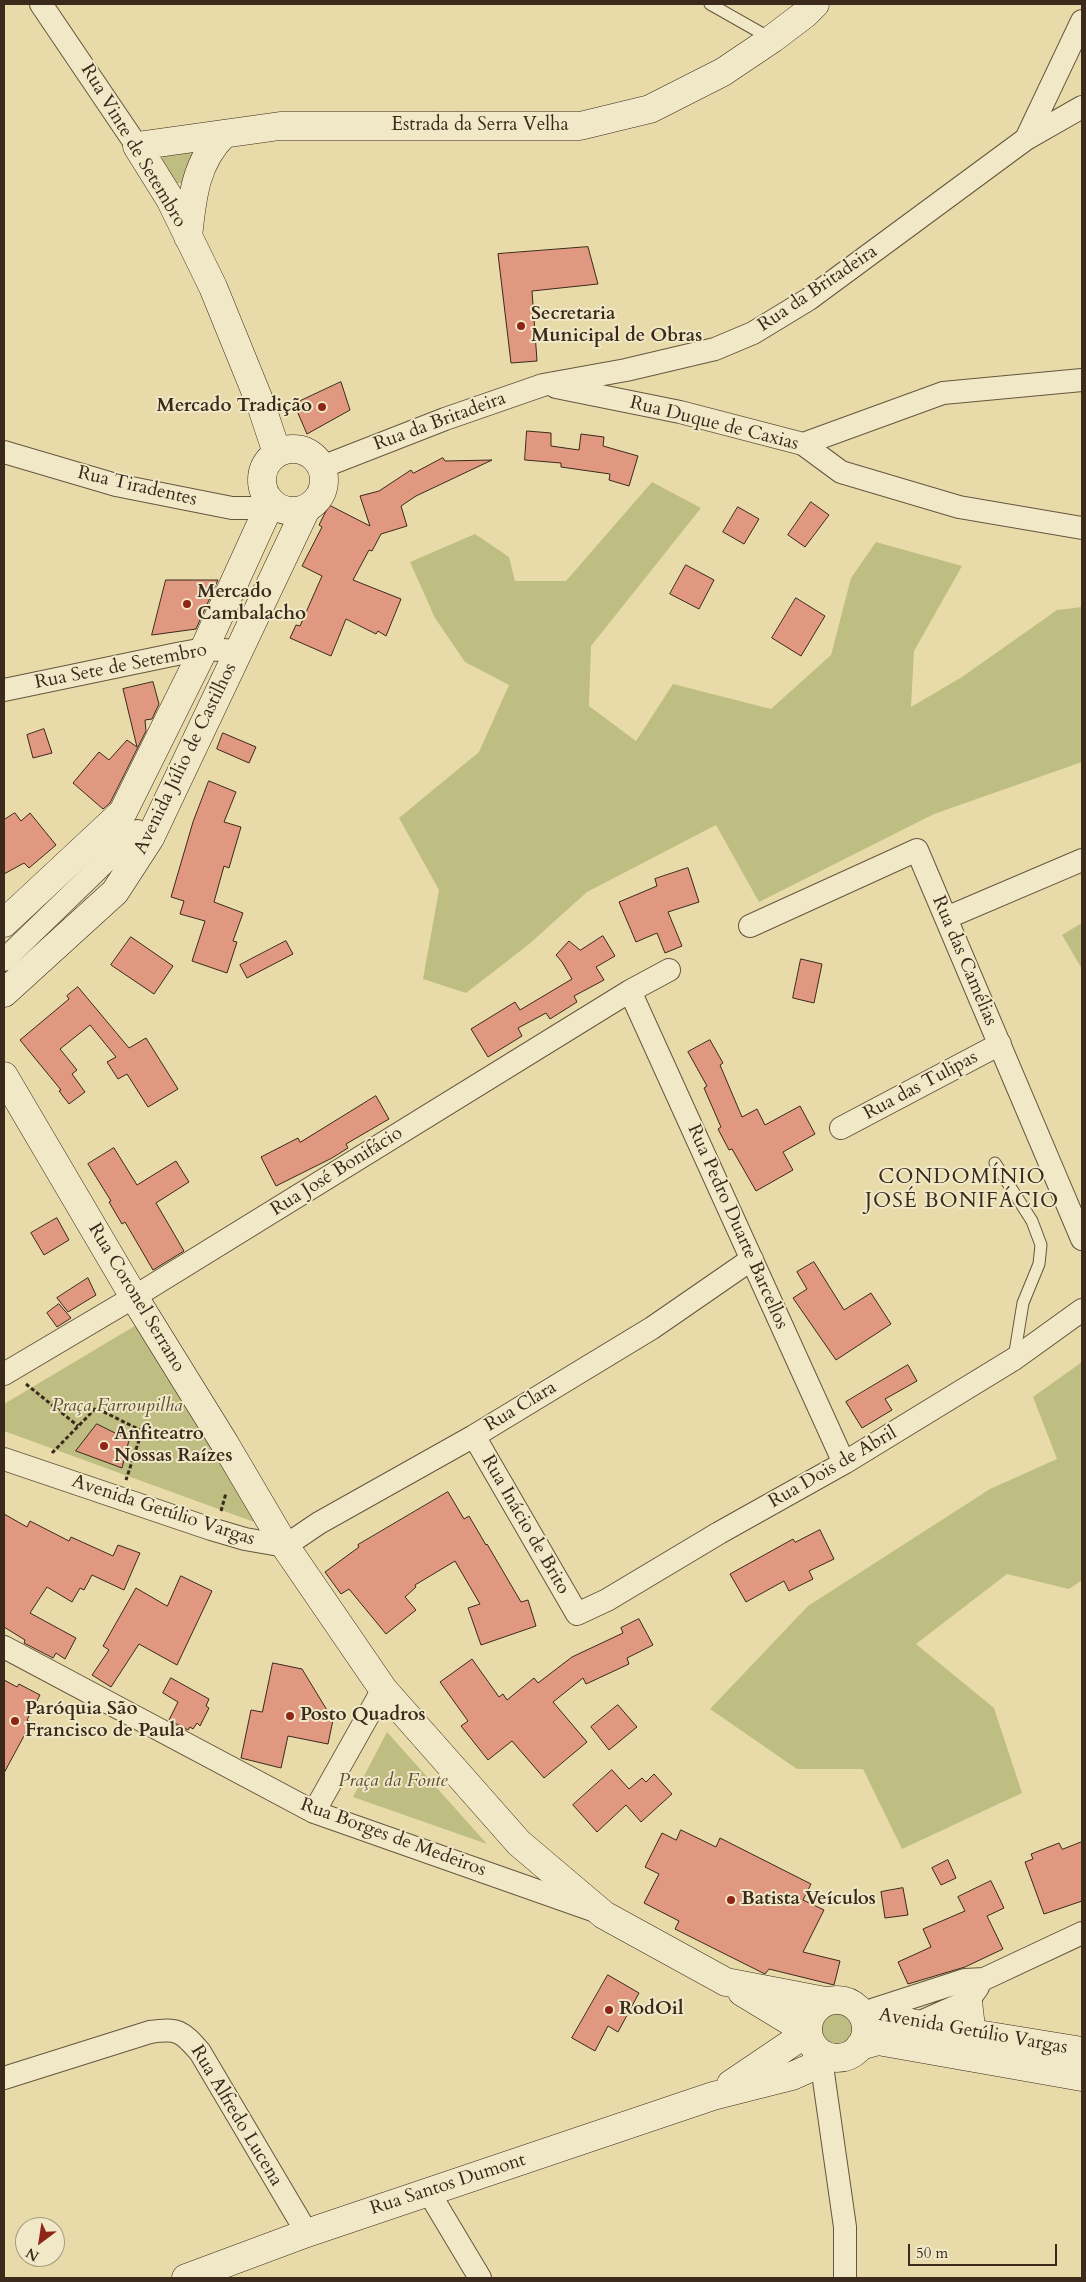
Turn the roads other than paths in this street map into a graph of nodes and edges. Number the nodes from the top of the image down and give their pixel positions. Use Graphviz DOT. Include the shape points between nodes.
graph roads {
  1 [pos="41,4"];
  2 [pos="710,4"];
  3 [pos="815,4"];
  4 [pos="1082,20"];
  5 [pos="772,39"];
  6 [pos="1082,107"];
  7 [pos="224,134"];
  8 [pos="1026,139"];
  9 [pos="137,146"];
  10 [pos="188,237"];
  11 [pos="1082,380"];
  12 [pos="543,385"];
  13 [pos="803,444"];
  14 [pos="287,451"];
  15 [pos="4,452"];
  16 [pos="322,467"];
  17 [pos="271,502"];
  18 [pos="306,509"];
  19 [pos="1082,528"];
  20 [pos="204,649"];
  21 [pos="240,651"];
  22 [pos="4,690"];
  23 [pos="137,827"];
  24 [pos="1082,860"];
  25 [pos="946,918"];
  26 [pos="4,923"];
  27 [pos="750,926"];
  28 [pos="4,960"];
  29 [pos="670,970"];
  30 [pos="630,991"];
  31 [pos="4,993"];
  32 [pos="1000,1044"];
  33 [pos="4,1076"];
  34 [pos="841,1128"];
  35 [pos="995,1163"];
  36 [pos="1082,1239"];
  37 [pos="752,1259"];
  38 [pos="134,1297"];
  39 [pos="1082,1310"];
  40 [pos="1014,1359"];
  41 [pos="7,1372"];
  42 [pos="474,1436"];
  43 [pos="4,1459"];
  44 [pos="844,1463"];
  45 [pos="285,1546"];
  46 [pos="577,1614"];
  47 [pos="4,1647"];
  48 [pos="383,1689"];
  49 [pos="314,1812"];
  50 [pos="604,1915"];
  51 [pos="1082,1933"];
  52 [pos="984,1979"];
  53 [pos="726,1982"];
  54 [pos="825,2001"];
  55 [pos="968,2001"];
  56 [pos="863,2013"];
  57 [pos="916,2024"];
  58 [pos="808,2032"];
  59 [pos="977,2033"];
  60 [pos="869,2044"];
  61 [pos="1082,2051"];
  62 [pos="826,2056"];
  63 [pos="1082,2077"];
  64 [pos="4,2078"];
  65 [pos="713,2096"];
  66 [pos="428,2191"];
  67 [pos="307,2233"];
  68 [pos="186,2278"];
  69 [pos="480,2278"];
  70 [pos="845,2278"];
  1 -- 9 [label="street, Rua Vinte de Setembro"];
  2 -- 5 [label="lane"];
  3 -- 5 [label="main road, Estrada da Serra Velha"];
  4 -- 8 [label="street"];
  5 -- 7 [label="main road, Estrada da Serra Velha" via="723,72 650,109 580,126 280,126"];
  6 -- 8 [label="street, Rua da Britadeira"];
  7 -- 9 [label="main road, Estrada da Serra Velha"];
  7 -- 10 [label="main road" via="208,152 200,170"];
  8 -- 12 [label="street, Rua da Britadeira" via="809,299 753,333 715,349"];
  9 -- 10 [label="main road, Rua Vinte de Setembro" via="170,199"];
  10 -- 14 [label="main road, Rua Vinte de Setembro" via="213,287 261,405"];
  11 -- 13 [label="street" via="943,393"];
  12 -- 13 [label="street, Rua Duque de Caxias" via="680,412"];
  12 -- 16 [label="street, Rua da Britadeira"];
  13 -- 19 [label="street, Rua Duque de Caxias" via="841,472 959,507"];
  14 -- 16 [label="main road" via="306,451"];
  14 -- 17 [label="main road" via="264,467 262,487"];
  15 -- 17 [label="street, Rua Tiradentes" via="116,485 232,508 253,508"];
  16 -- 18 [label="main road" via="324,485 320,495"];
  17 -- 18 [label="main road" via="283,509"];
  17 -- 20 [label="main road"];
  18 -- 21 [label="main road"];
  20 -- 21 [label="street, Rua Sete de Setembro"];
  20 -- 22 [label="street, Rua Sete de Setembro"];
  20 -- 23 [label="main road, Avenida Júlio de Castilhos"];
  21 -- 23 [label="main road, Avenida Júlio de Castilhos"];
  23 -- 26 [label="main road, Avenida Júlio de Castilhos"];
  23 -- 28 [label="street"];
  23 -- 31 [label="main road, Avenida Júlio de Castilhos" via="115,892"];
  24 -- 25 [label="street"];
  25 -- 27 [label="street, Rua das Camélias" via="916,850"];
  25 -- 32 [label="street, Rua das Camélias"];
  29 -- 30 [label="street, Rua José Bonifácio"];
  30 -- 37 [label="street, Rua Pedro Duarte Barcellos"];
  30 -- 38 [label="street, Rua José Bonifácio"];
  32 -- 34 [label="street, Rua das Tulipas"];
  32 -- 36 [label="street, Rua das Camélias"];
  33 -- 38 [label="main road, Rua Coronel Serrano"];
  35 -- 40 [label="lane" via="1032,1221 1041,1244 1039,1264 1024,1303"];
  37 -- 42 [label="street, Rua Clara" via="652,1328"];
  37 -- 44 [label="street, Rua Pedro Duarte Barcellos"];
  38 -- 41 [label="street, Rua José Bonifácio"];
  38 -- 45 [label="main road, Rua Coronel Serrano"];
  39 -- 40 [label="street, Rua Dois de Abril"];
  40 -- 44 [label="street, Rua Dois de Abril"];
  42 -- 45 [label="street, Rua Clara" via="319,1523"];
  42 -- 46 [label="street, Rua Inácio de Brito"];
  43 -- 45 [label="street, Avenida Getúlio Vargas" via="211,1529"];
  44 -- 46 [label="street, Rua Dois de Abril" via="607,1600"];
  45 -- 48 [label="main road"];
  47 -- 49 [label="street, Rua Borges de Medeiros"];
  48 -- 49 [label="street"];
  48 -- 50 [label="main road" via="519,1843"];
  49 -- 50 [label="street, Rua Borges de Medeiros"];
  50 -- 53 [label="main road"];
  51 -- 52 [label="street"];
  52 -- 55 [label="street"];
  52 -- 56 [label="street" via="965,1980"];
  53 -- 54 [label="main road"];
  53 -- 58 [label="main road"];
  54 -- 56 [label="main road" via="851,2003"];
  54 -- 58 [label="main road" via="810,2017"];
  55 -- 57 [label="street"];
  55 -- 59 [label="main road" via="971,2028"];
  56 -- 57 [label="main road, Avenida Getúlio Vargas"];
  56 -- 60 [label="main road"];
  57 -- 59 [label="main road, Avenida Getúlio Vargas"];
  57 -- 60 [label="main road"];
  58 -- 62 [label="main road" via="812,2043"];
  58 -- 65 [label="main road, Rua Santos Dumont"];
  59 -- 61 [label="main road, Avenida Getúlio Vargas"];
  60 -- 62 [label="main road" via="846,2058"];
  60 -- 63 [label="main road, Avenida Getúlio Vargas"];
  62 -- 65 [label="main road, Rua Santos Dumont" via="792,2076"];
  62 -- 70 [label="street" via="823,2073 845,2227"];
  64 -- 67 [label="street, Rua Alfredo Lucena" via="150,2032 171,2029 187,2037 200,2052"];
  65 -- 66 [label="main road, Rua Santos Dumont"];
  66 -- 67 [label="main road, Rua Santos Dumont"];
  66 -- 69 [label="street"];
  67 -- 68 [label="main road, Rua Santos Dumont"];
}
